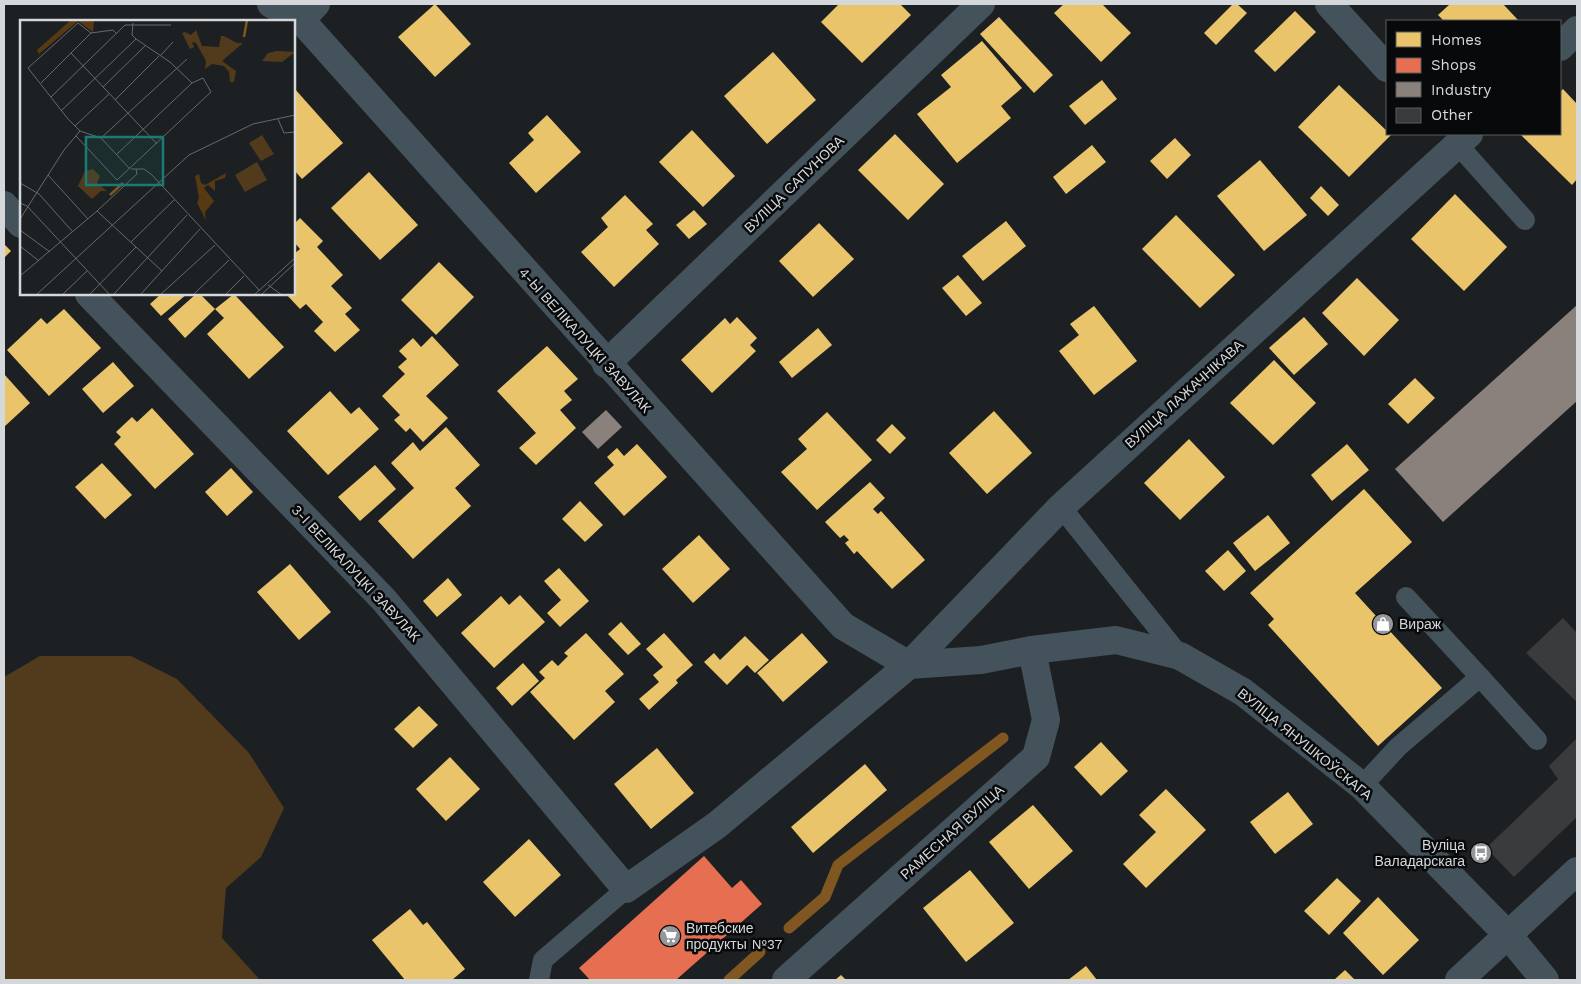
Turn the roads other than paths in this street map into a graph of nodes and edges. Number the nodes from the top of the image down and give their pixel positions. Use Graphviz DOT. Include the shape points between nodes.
graph roads {
  1 [pos="271,4"];
  2 [pos="982,4"];
  3 [pos="1328,4"];
  4 [pos="308,12"];
  5 [pos="1577,30"];
  6 [pos="1561,46"];
  7 [pos="1386,67"];
  8 [pos="1458,137"];
  9 [pos="4,205"];
  10 [pos="1525,220"];
  11 [pos="20,223"];
  12 [pos="90,295"];
  13 [pos="606,364"];
  14 [pos="1061,507"];
  15 [pos="1406,597"];
  16 [pos="1032,650"];
  17 [pos="1180,656"];
  18 [pos="909,664"];
  19 [pos="1480,677"];
  20 [pos="1537,740"];
  21 [pos="1362,786"];
  22 [pos="1577,871"];
  23 [pos="626,889"];
  24 [pos="1508,935"];
  25 [pos="539,980"];
  26 [pos="786,980"];
  27 [pos="1459,980"];
  28 [pos="1546,980"];
  1 -- 4 [label="street, 4-Ы ВЕЛІКАЛУЦКІ ЗАВУЛАК"];
  2 -- 13 [label="street, ВУЛІЦА САПУНОВА"];
  3 -- 7 [label="street"];
  4 -- 13 [label="street, 4-Ы ВЕЛІКАЛУЦКІ ЗАВУЛАК"];
  5 -- 6 [label="street"];
  8 -- 10 [label="lane"];
  8 -- 14 [label="street, ВУЛІЦА ЛАЖАЧНІКАВА"];
  9 -- 11 [label="street"];
  12 -- 23 [label="street, 3-І ВЕЛІКАЛУЦКІ ЗАВУЛАК" via="384,600"];
  13 -- 18 [label="street, 4-Ы ВЕЛІКАЛУЦКІ ЗАВУЛАК" via="843,626"];
  14 -- 17 [label="lane"];
  14 -- 18 [label="street, ВУЛІЦА ЛАЖАЧНІКАВА"];
  15 -- 19 [label="lane"];
  16 -- 17 [label="street, ВУЛІЦА ЯНУШКОЎСКАГА" via="1116,640"];
  16 -- 18 [label="street, ВУЛІЦА ЯНУШКОЎСКАГА" via="982,660"];
  16 -- 26 [label="street, РАМЕСНАЯ ВУЛІЦА" via="1046,720 1036,757"];
  17 -- 21 [label="street, ВУЛІЦА ЯНУШКОЎСКАГА" via="1243,692"];
  18 -- 23 [label="street, ВУЛІЦА ЛАЖАЧНІКАВА" via="717,825"];
  19 -- 20 [label="lane"];
  19 -- 21 [label="lane" via="1398,747"];
  21 -- 24 [label="street, ВУЛІЦА ЯНУШКОЎСКАГА"];
  22 -- 24 [label="street"];
  23 -- 25 [label="lane" via="543,960"];
  24 -- 27 [label="street"];
  24 -- 28 [label="street, ВУЛІЦА ЯНУШКОЎСКАГА"];
}
